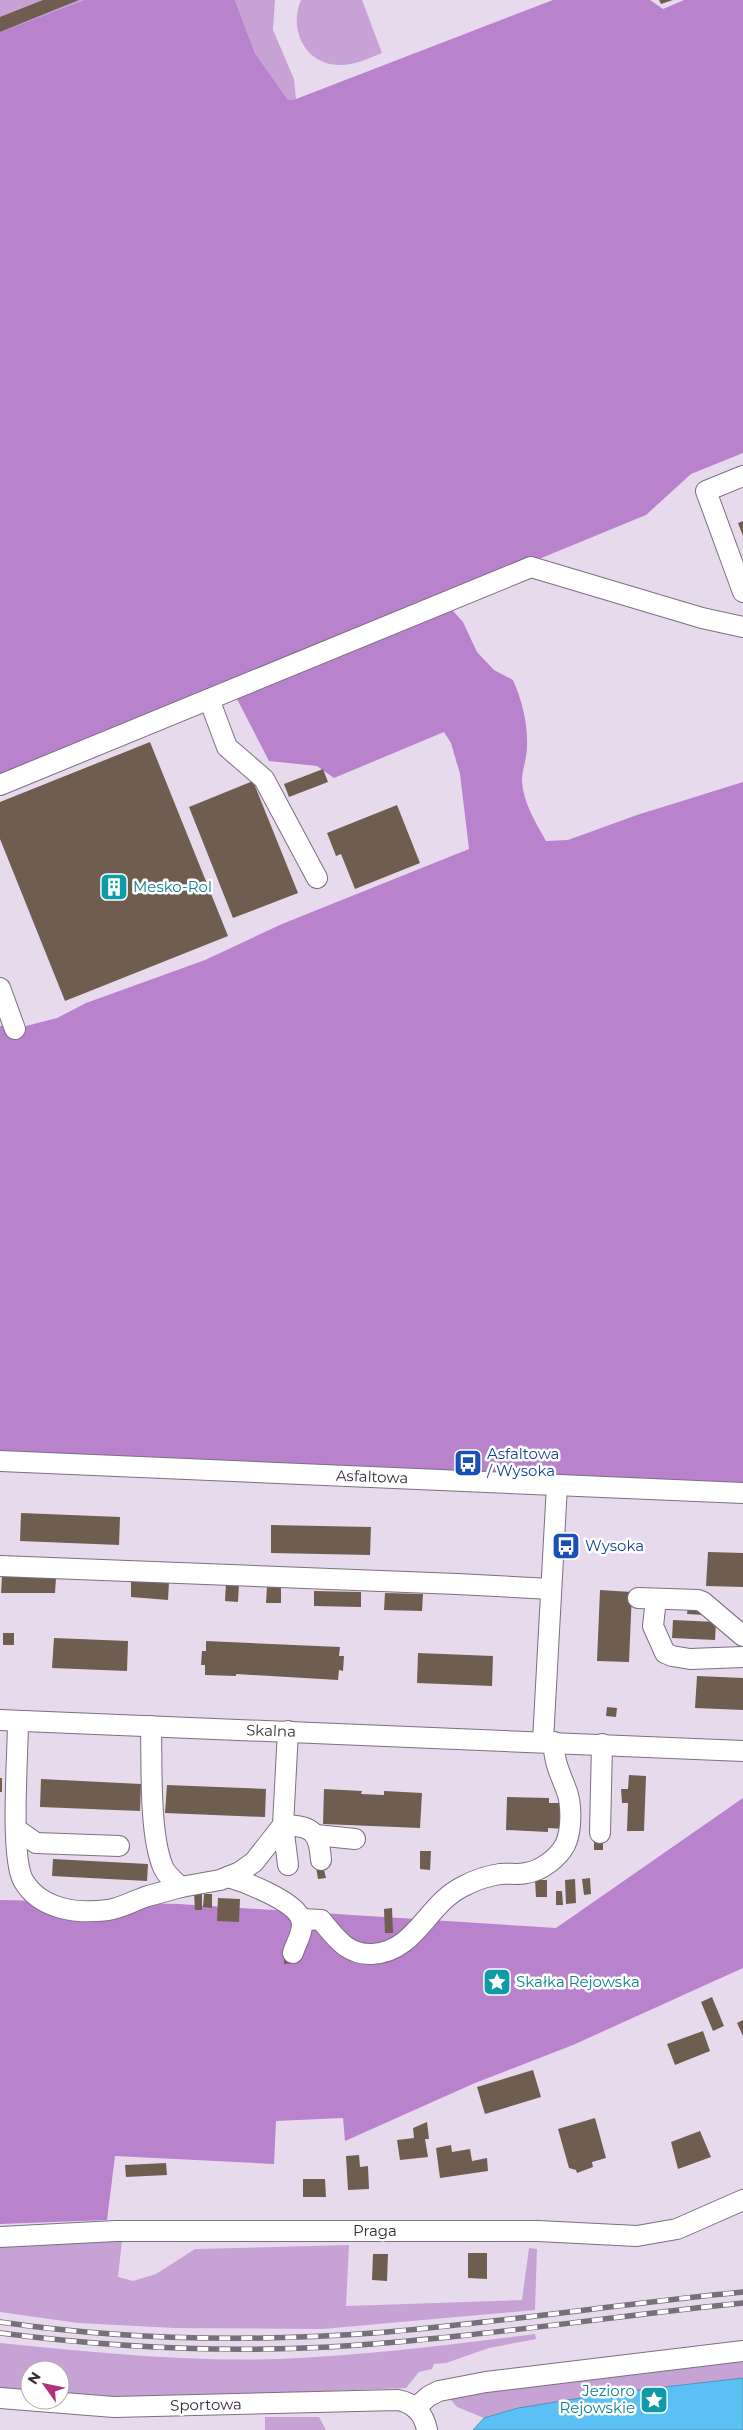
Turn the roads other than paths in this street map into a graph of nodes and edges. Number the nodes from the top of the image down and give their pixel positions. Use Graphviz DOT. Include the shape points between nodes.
graph roads {
  1 [pos="743,476"];
  2 [pos="743,592"];
  3 [pos="743,627"];
  4 [pos="209,700"];
  5 [pos="0,785"];
  6 [pos="317,878"];
  7 [pos="0,988"];
  8 [pos="15,1029"];
  9 [pos="0,1461"];
  10 [pos="558,1485"];
  11 [pos="743,1493"];
  12 [pos="0,1566"];
  13 [pos="551,1589"];
  14 [pos="737,1631"];
  15 [pos="737,1657"];
  16 [pos="9,1720"];
  17 [pos="151,1726"];
  18 [pos="288,1731"];
  19 [pos="548,1742"];
  20 [pos="602,1744"];
  21 [pos="743,1751"];
  22 [pos="283,1825"];
  23 [pos="16,1829"];
  24 [pos="600,1833"];
  25 [pos="316,1835"];
  26 [pos="355,1839"];
  27 [pos="119,1846"];
  28 [pos="321,1860"];
  29 [pos="254,1862"];
  30 [pos="288,1865"];
  31 [pos="228,1877"];
  32 [pos="181,1887"];
  33 [pos="260,1889"];
  34 [pos="301,1919"];
  35 [pos="293,1952"];
  36 [pos="743,2200"];
  37 [pos="0,2237"];
  38 [pos="743,2351"];
  39 [pos="0,2398"];
  40 [pos="413,2406"];
  41 [pos="426,2430"];
  1 -- 2 [label="street" via="706,491"];
  3 -- 4 [label="street" via="702,618 531,567"];
  4 -- 5 [label="street"];
  4 -- 6 [label="street" via="226,747 264,779"];
  7 -- 8 [label="street"];
  9 -- 10 [label="street, Asfaltowa"];
  10 -- 11 [label="street, Asfaltowa"];
  10 -- 13 [label="street"];
  12 -- 13 [label="street"];
  13 -- 19 [label="street"];
  14 -- 15 [label="street"];
  14 -- 15 [label="street" via="703,1602 686,1598 647,1598 653,1626 665,1653 690,1659"];
  16 -- 17 [label="street, Skalna"];
  16 -- 23 [label="street"];
  17 -- 18 [label="street, Skalna"];
  17 -- 32 [label="street" via="158,1848 164,1868"];
  18 -- 19 [label="street, Skalna"];
  18 -- 22 [label="street"];
  19 -- 20 [label="street, Skalna"];
  19 -- 34 [label="street" via="569,1800 568,1836 564,1847 540,1870 489,1876 462,1886 437,1905 412,1937 388,1952 371,1954 350,1950 321,1920"];
  20 -- 21 [label="street, Skalna"];
  20 -- 24 [label="street"];
  22 -- 25 [label="street" via="305,1827"];
  22 -- 29 [label="street"];
  22 -- 30 [label="street"];
  23 -- 27 [label="street" via="36,1843"];
  23 -- 32 [label="street" via="21,1875 36,1895 50,1905 67,1910 111,1910"];
  25 -- 26 [label="street"];
  25 -- 28 [label="street"];
  29 -- 31 [label="street"];
  29 -- 33 [label="street"];
  31 -- 32 [label="street"];
  31 -- 33 [label="street"];
  33 -- 34 [label="street"];
  34 -- 35 [label="street"];
  36 -- 37 [label="street, Praga" via="677,2229 637,2236 529,2231 116,2231"];
  38 -- 40 [label="street" via="486,2382 439,2391"];
  39 -- 40 [label="street, Sportowa" via="114,2407 379,2400 397,2400"];
  40 -- 41 [label="street" via="425,2420"];
}
